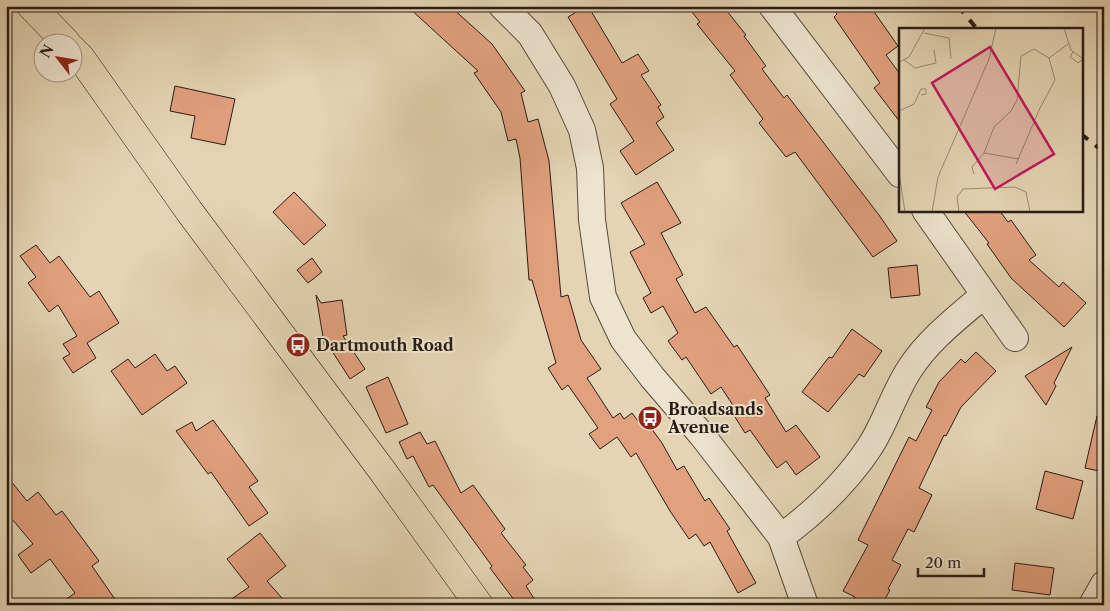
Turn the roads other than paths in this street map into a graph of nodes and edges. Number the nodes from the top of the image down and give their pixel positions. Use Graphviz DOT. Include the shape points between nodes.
graph roads {
  1 [pos="31,6"];
  2 [pos="502,6"];
  3 [pos="772,6"];
  4 [pos="56,32"];
  5 [pos="82,59"];
  6 [pos="899,173"];
  7 [pos="926,211"];
  8 [pos="984,295"];
  9 [pos="1015,338"];
  10 [pos="781,537"];
  11 [pos="1104,584"];
  12 [pos="479,605"];
  13 [pos="805,605"];
  14 [pos="1092,605"];
  1 -- 4 [label="main road"];
  2 -- 10 [label="street" via="530,34 562,86 582,130 590,168 592,220 603,298 623,339"];
  3 -- 6 [label="street"];
  5 -- 12 [label="main road" via="189,211"];
  7 -- 8 [label="street"];
  8 -- 9 [label="street"];
  8 -- 10 [label="street" via="933,339 909,370 869,448 840,486"];
  10 -- 13 [label="street"];
  11 -- 14 [label="street"];
}
